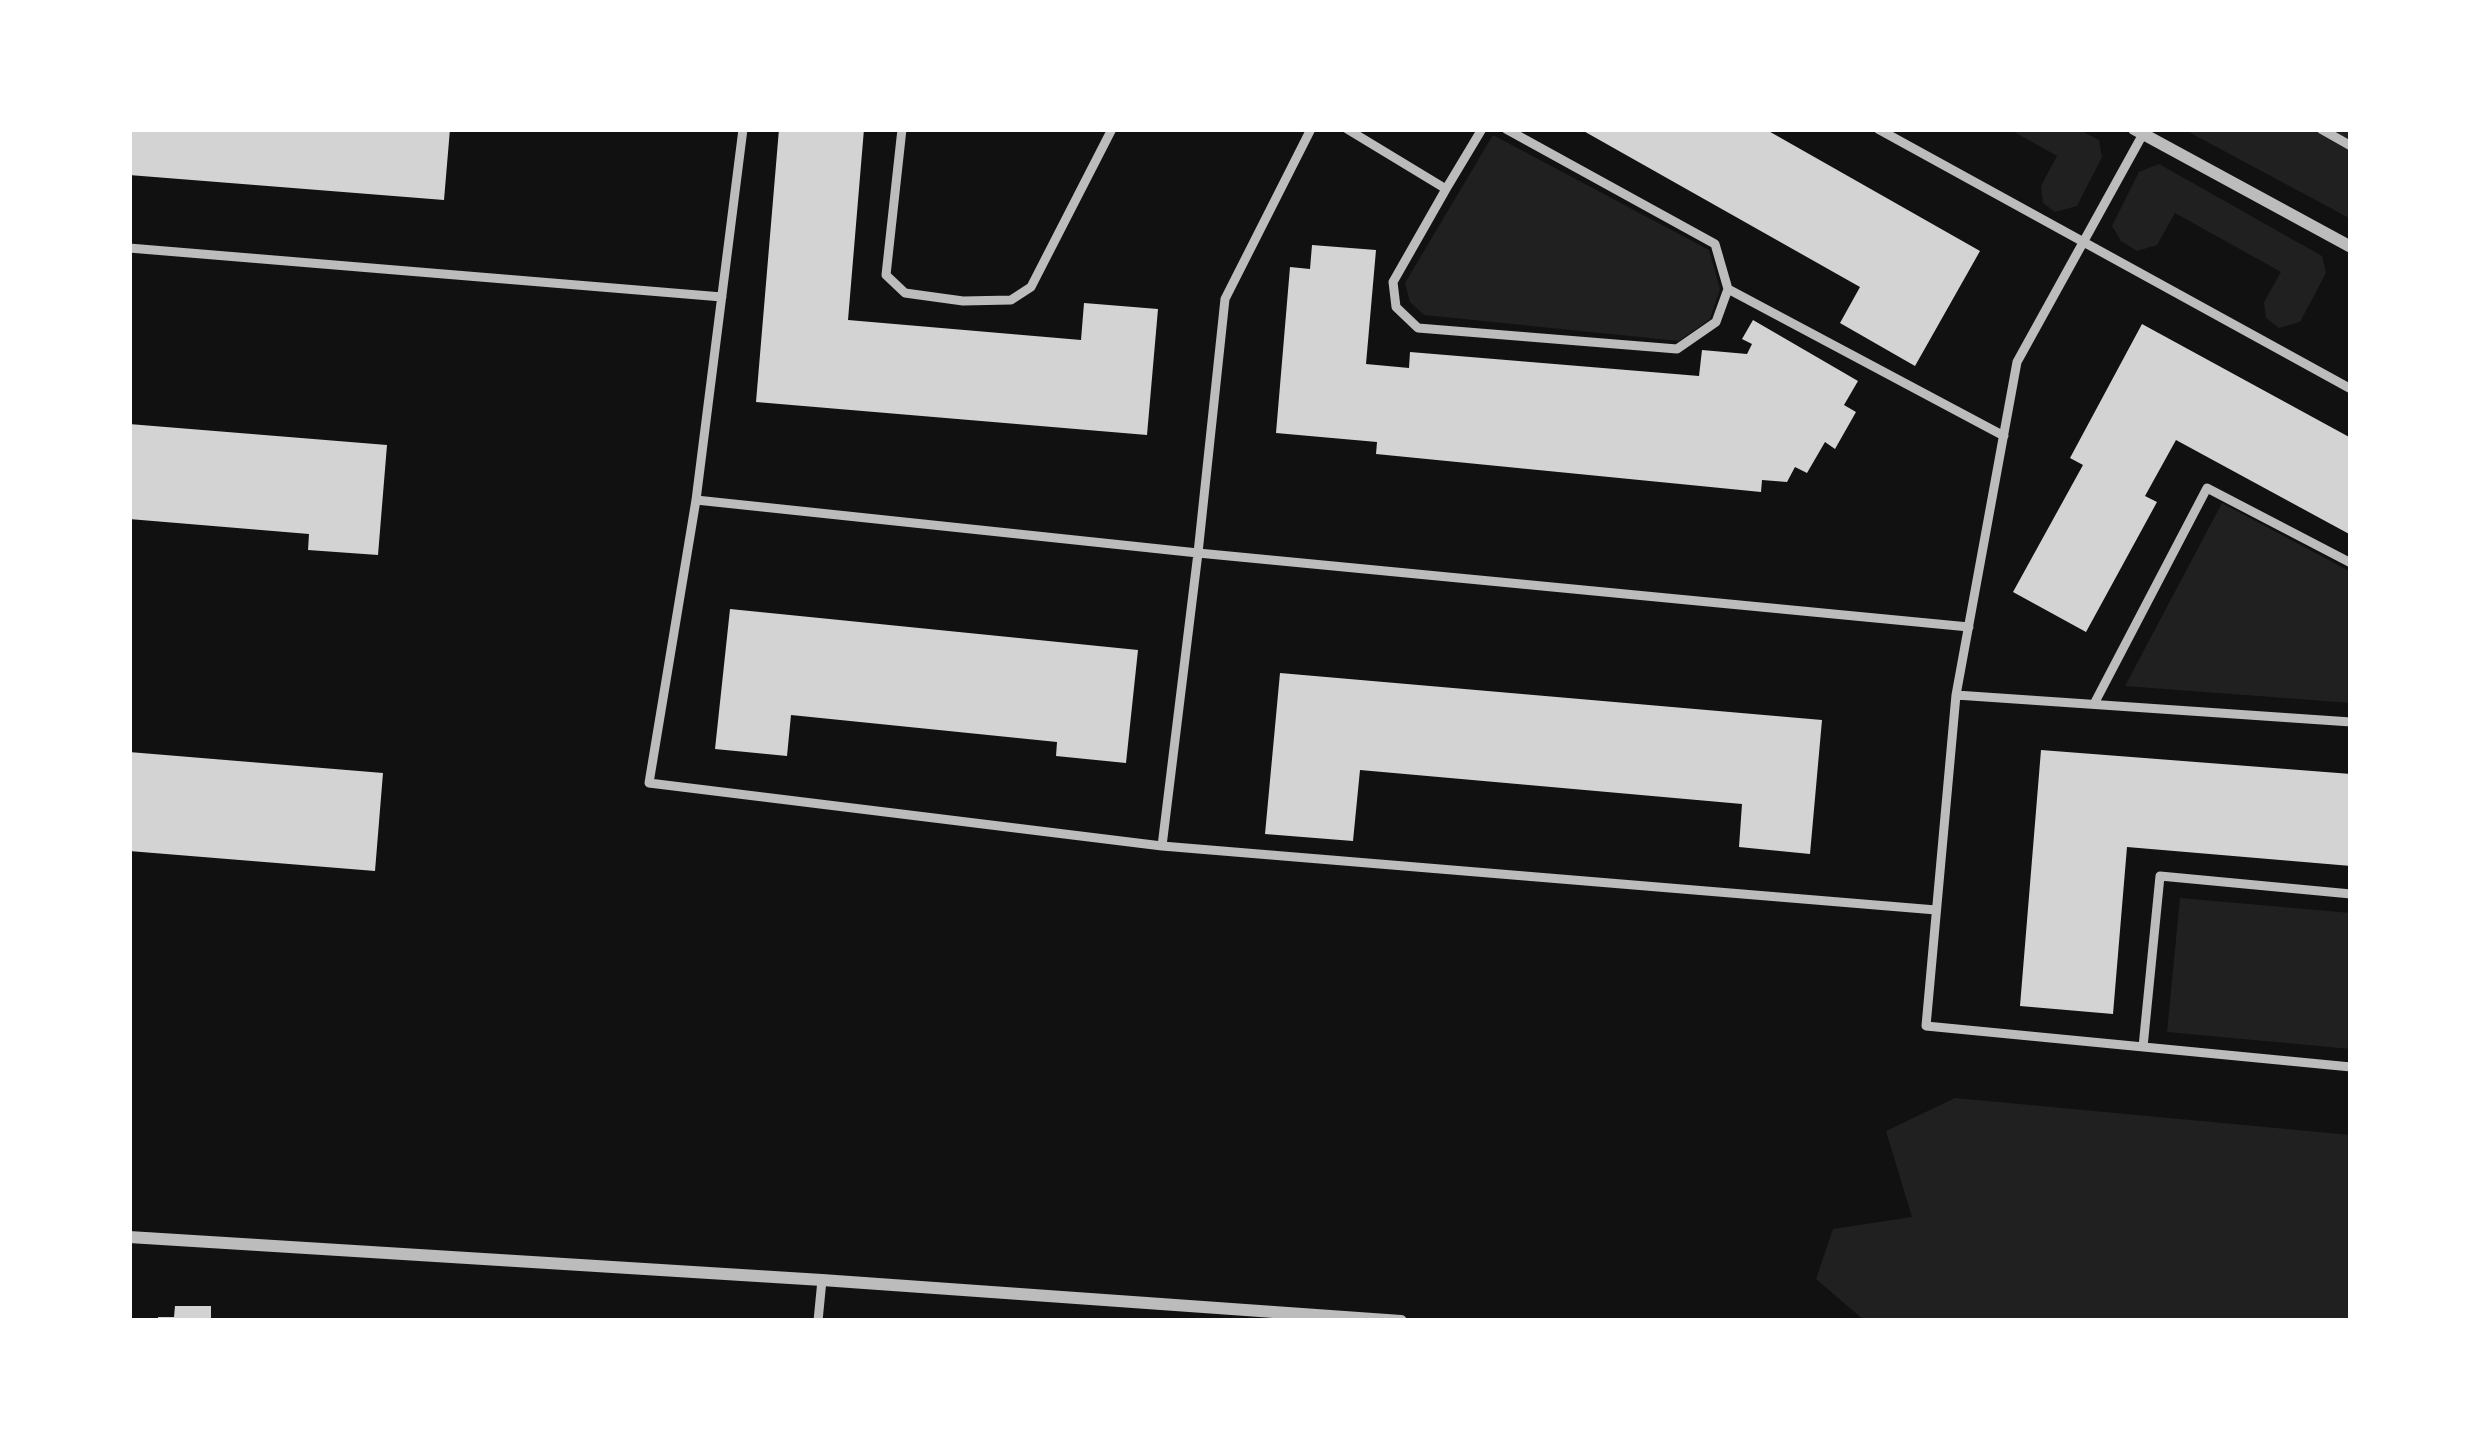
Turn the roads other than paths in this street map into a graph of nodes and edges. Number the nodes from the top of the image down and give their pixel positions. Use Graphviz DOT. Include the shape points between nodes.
graph roads {
  1 [pos="743,129"];
  2 [pos="902,129"];
  3 [pos="1112,129"];
  4 [pos="1311,129"];
  5 [pos="1347,129"];
  6 [pos="1482,129"];
  7 [pos="1506,129"];
  8 [pos="1877,129"];
  9 [pos="2321,129"];
  10 [pos="2138,131"];
  11 [pos="2351,146"];
  12 [pos="1446,189"];
  13 [pos="2083,242"];
  14 [pos="2351,247"];
  15 [pos="129,248"];
  16 [pos="1728,289"];
  17 [pos="722,297"];
  18 [pos="2351,389"];
  19 [pos="2004,436"];
  20 [pos="695,500"];
  21 [pos="1198,553"];
  22 [pos="2351,562"];
  23 [pos="1969,627"];
  24 [pos="1957,695"];
  25 [pos="2094,704"];
  26 [pos="2351,722"];
  27 [pos="1162,846"];
  28 [pos="2351,893"];
  29 [pos="1936,910"];
  30 [pos="2143,1047"];
  31 [pos="2351,1066"];
  32 [pos="129,1237"];
  33 [pos="822,1280"];
  34 [pos="818,1321"];
  35 [pos="1401,1321"];
  1 -- 17 [label="lane"];
  2 -- 3 [label="lane" via="886,275 904,293 963,302 1011,301 1031,287"];
  4 -- 21 [label="lane" via="1225,299"];
  5 -- 12 [label="lane"];
  6 -- 12 [label="lane"];
  7 -- 16 [label="lane" via="1715,244"];
  8 -- 13 [label="lane"];
  9 -- 11 [label="lane"];
  10 -- 13 [label="lane"];
  10 -- 14 [label="street"];
  12 -- 16 [label="lane" via="1393,282 1396,307 1418,328 1677,349 1716,322"];
  13 -- 18 [label="lane"];
  13 -- 19 [label="lane" via="2017,362"];
  15 -- 17 [label="lane"];
  16 -- 19 [label="lane"];
  17 -- 20 [label="lane"];
  19 -- 23 [label="lane"];
  20 -- 21 [label="lane"];
  20 -- 27 [label="lane" via="649,783"];
  21 -- 23 [label="lane"];
  21 -- 27 [label="lane"];
  22 -- 25 [label="lane" via="2207,488"];
  23 -- 24 [label="lane"];
  24 -- 25 [label="lane"];
  24 -- 29 [label="lane"];
  25 -- 26 [label="lane"];
  27 -- 29 [label="lane"];
  28 -- 30 [label="lane" via="2160,876"];
  29 -- 30 [label="lane" via="1926,1026"];
  30 -- 31 [label="lane"];
  32 -- 33 [label="street"];
  33 -- 34 [label="lane"];
  33 -- 35 [label="street"];
}
